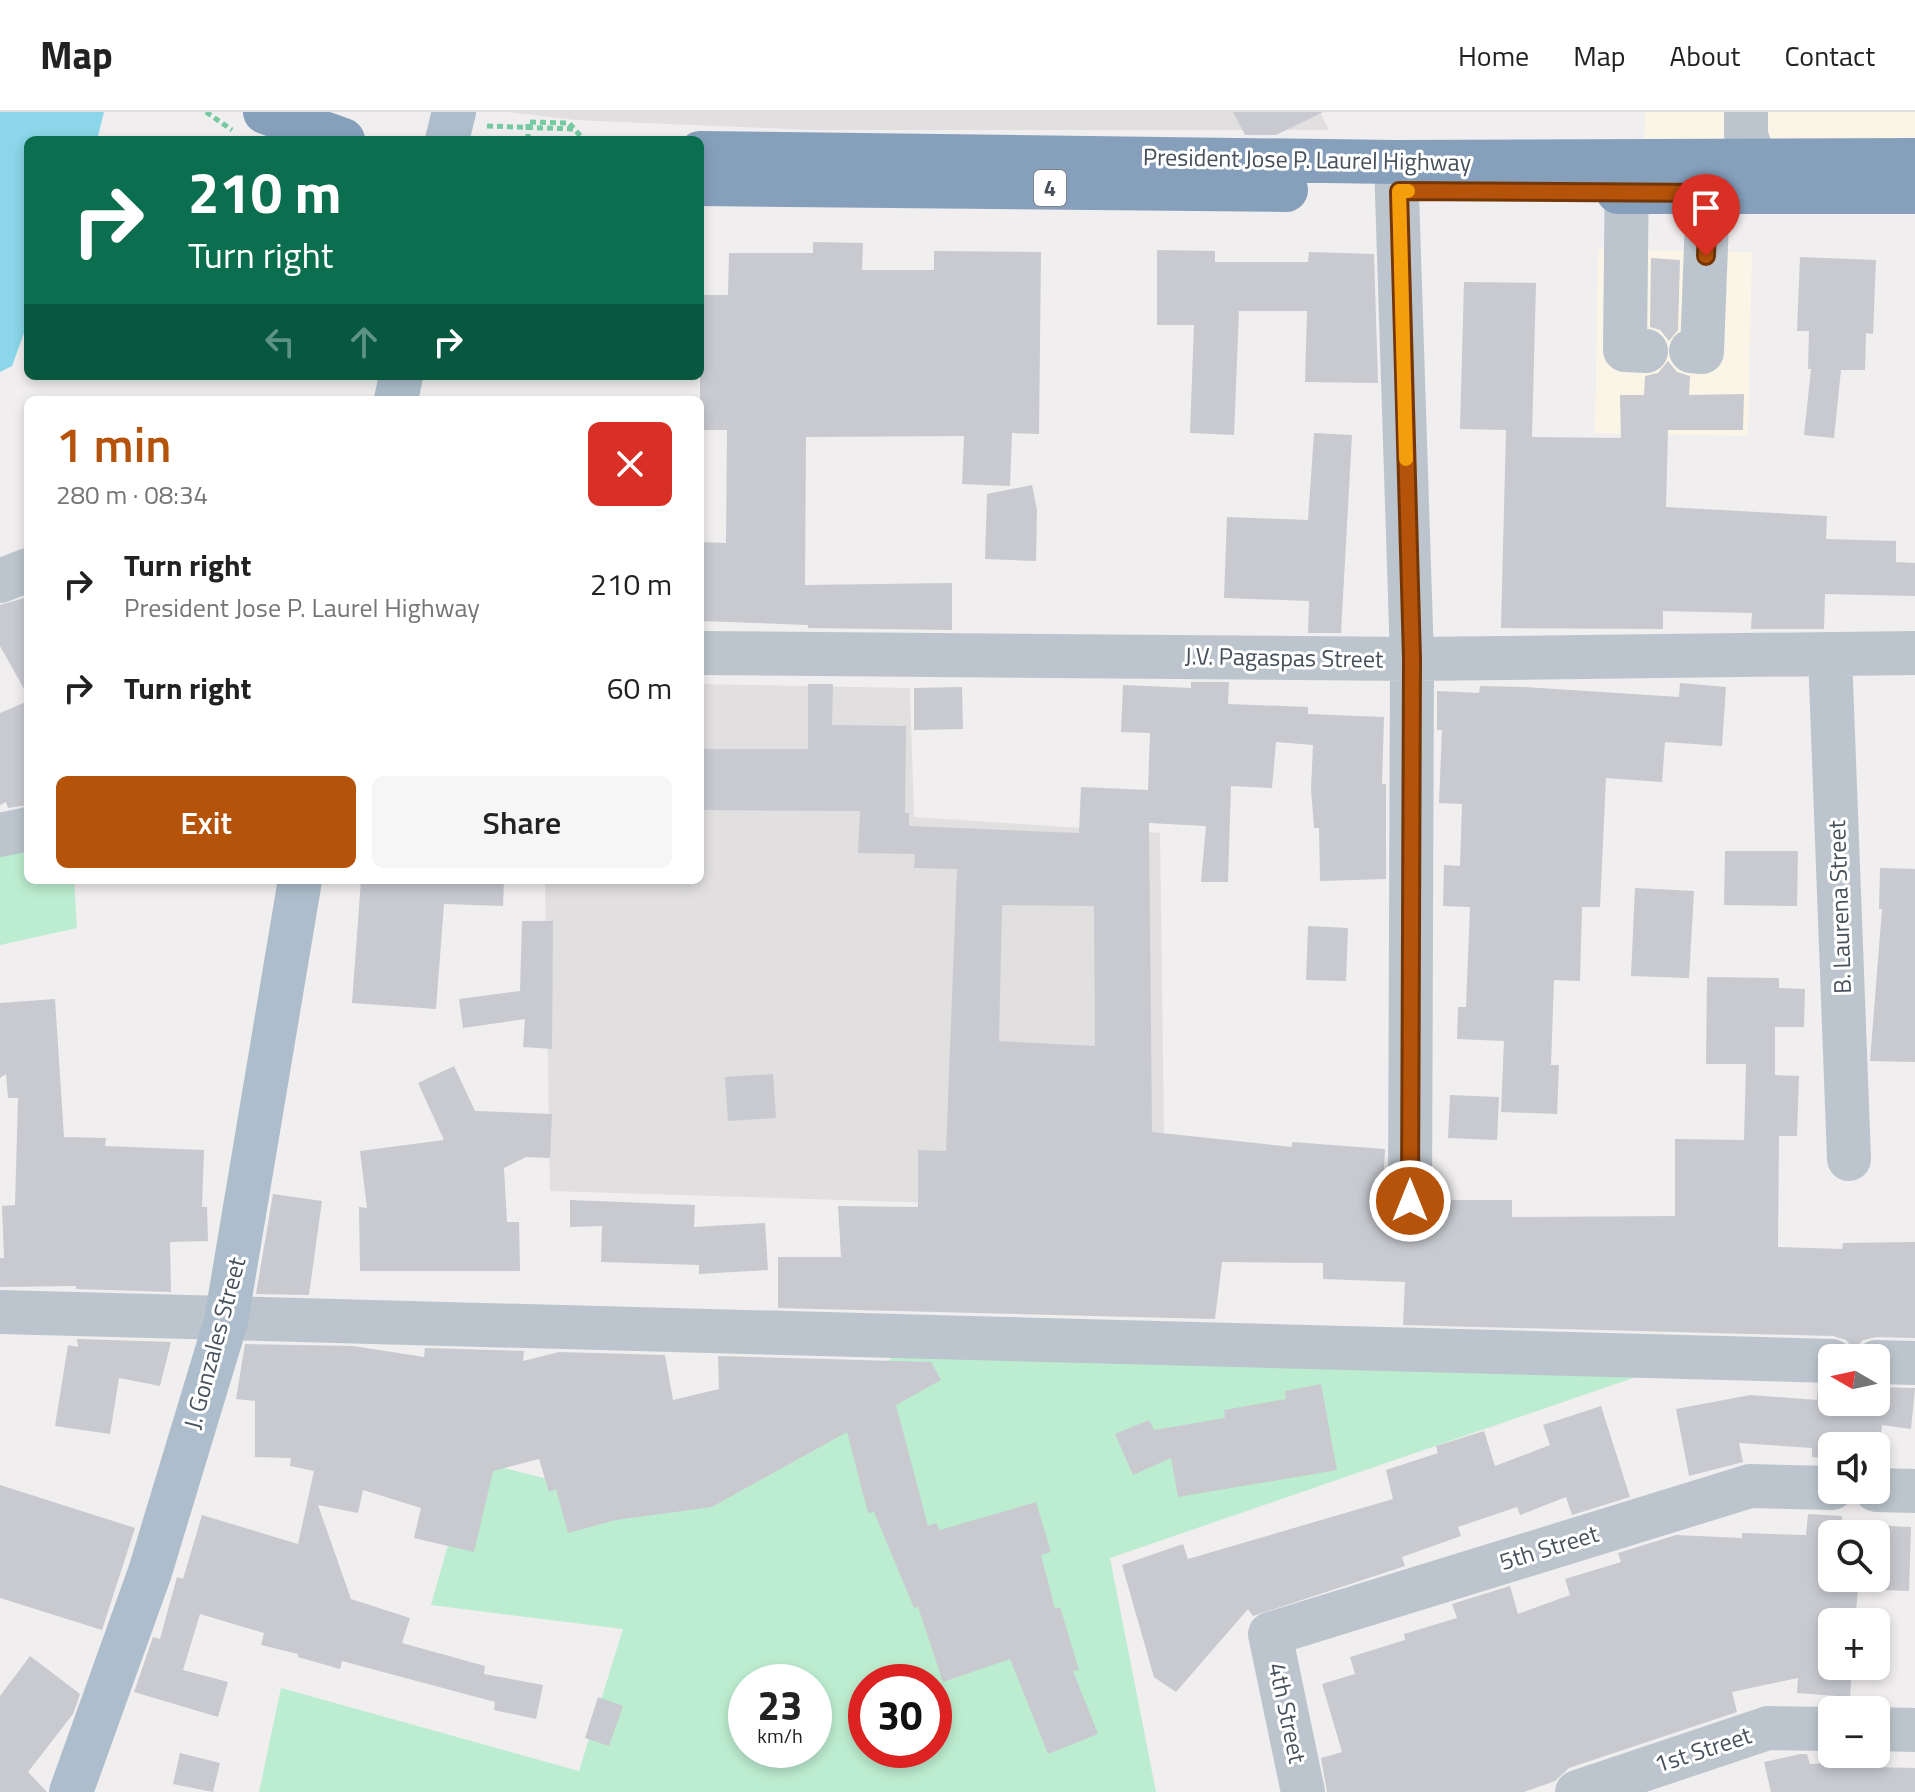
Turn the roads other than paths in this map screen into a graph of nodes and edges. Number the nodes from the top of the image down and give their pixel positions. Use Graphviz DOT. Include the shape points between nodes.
graph roads {
  1 [pos="265,112"];
  2 [pos="1746,112"];
  3 [pos="332,136"];
  4 [pos="704,153"];
  5 [pos="1915,160"];
  6 [pos="1755,162"];
  7 [pos="1398,177"];
  8 [pos="1627,177"];
  9 [pos="1707,177"];
  10 [pos="704,184"];
  11 [pos="1915,192"];
  12 [pos="1646,351"];
  13 [pos="1691,351"];
  14 [pos="24,572"];
  15 [pos="0,581"];
  16 [pos="704,653"];
  17 [pos="1915,653"];
  18 [pos="1830,654"];
  19 [pos="1412,659"];
  20 [pos="24,830"];
  21 [pos="0,835"];
  22 [pos="299,884"];
  23 [pos="1849,1159"];
  24 [pos="1410,1201"];
  25 [pos="0,1312"];
  26 [pos="226,1321"];
  27 [pos="1818,1361"];
  28 [pos="1890,1362"];
  29 [pos="1915,1363"];
  30 [pos="1818,1488"];
  31 [pos="1890,1490"];
  32 [pos="1915,1491"];
  33 [pos="1270,1634"];
  34 [pos="1818,1729"];
  35 [pos="1890,1729"];
  36 [pos="1915,1730"];
  37 [pos="71,1792"];
  38 [pos="1303,1792"];
  39 [pos="1577,1792"];
  1 -- 3 [label="highway"];
  2 -- 6 [label="street" via="1746,135"];
  4 -- 7 [label="highway, President Jose P. Laurel Highway / 4"];
  5 -- 6 [label="highway, President Jose P. Laurel Highway / 4"];
  6 -- 9 [label="highway, President Jose P. Laurel Highway / 4"];
  7 -- 8 [label="highway, President Jose P. Laurel Highway / 4"];
  7 -- 10 [label="highway, President Jose P. Laurel Highway / 4"];
  7 -- 19 [label="street"];
  8 -- 9 [label="highway, President Jose P. Laurel Highway / 4"];
  8 -- 12 [label="street" via="1625,350"];
  9 -- 11 [label="highway, President Jose P. Laurel Highway / 4"];
  9 -- 13 [label="street" via="1702,352"];
  14 -- 15 [label="street"];
  16 -- 19 [label="street, J.V. Pagaspas Street"];
  17 -- 18 [label="street, J.V. Pagaspas Street"];
  18 -- 19 [label="street, J.V. Pagaspas Street"];
  18 -- 23 [label="street, B. Laurena Street"];
  19 -- 24 [label="street"];
  20 -- 21 [label="street"];
  22 -- 26 [label="main road, J. Gonzales Street"];
  25 -- 26 [label="street"];
  26 -- 27 [label="street"];
  26 -- 37 [label="main road, J. Gonzales Street" via="150,1572"];
  28 -- 29 [label="street"];
  30 -- 33 [label="street, 5th Street" via="1750,1486"];
  31 -- 32 [label="street"];
  33 -- 38 [label="street, 4th Street"];
  34 -- 39 [label="street, 1st Street" via="1768,1728"];
  35 -- 36 [label="street"];
}
